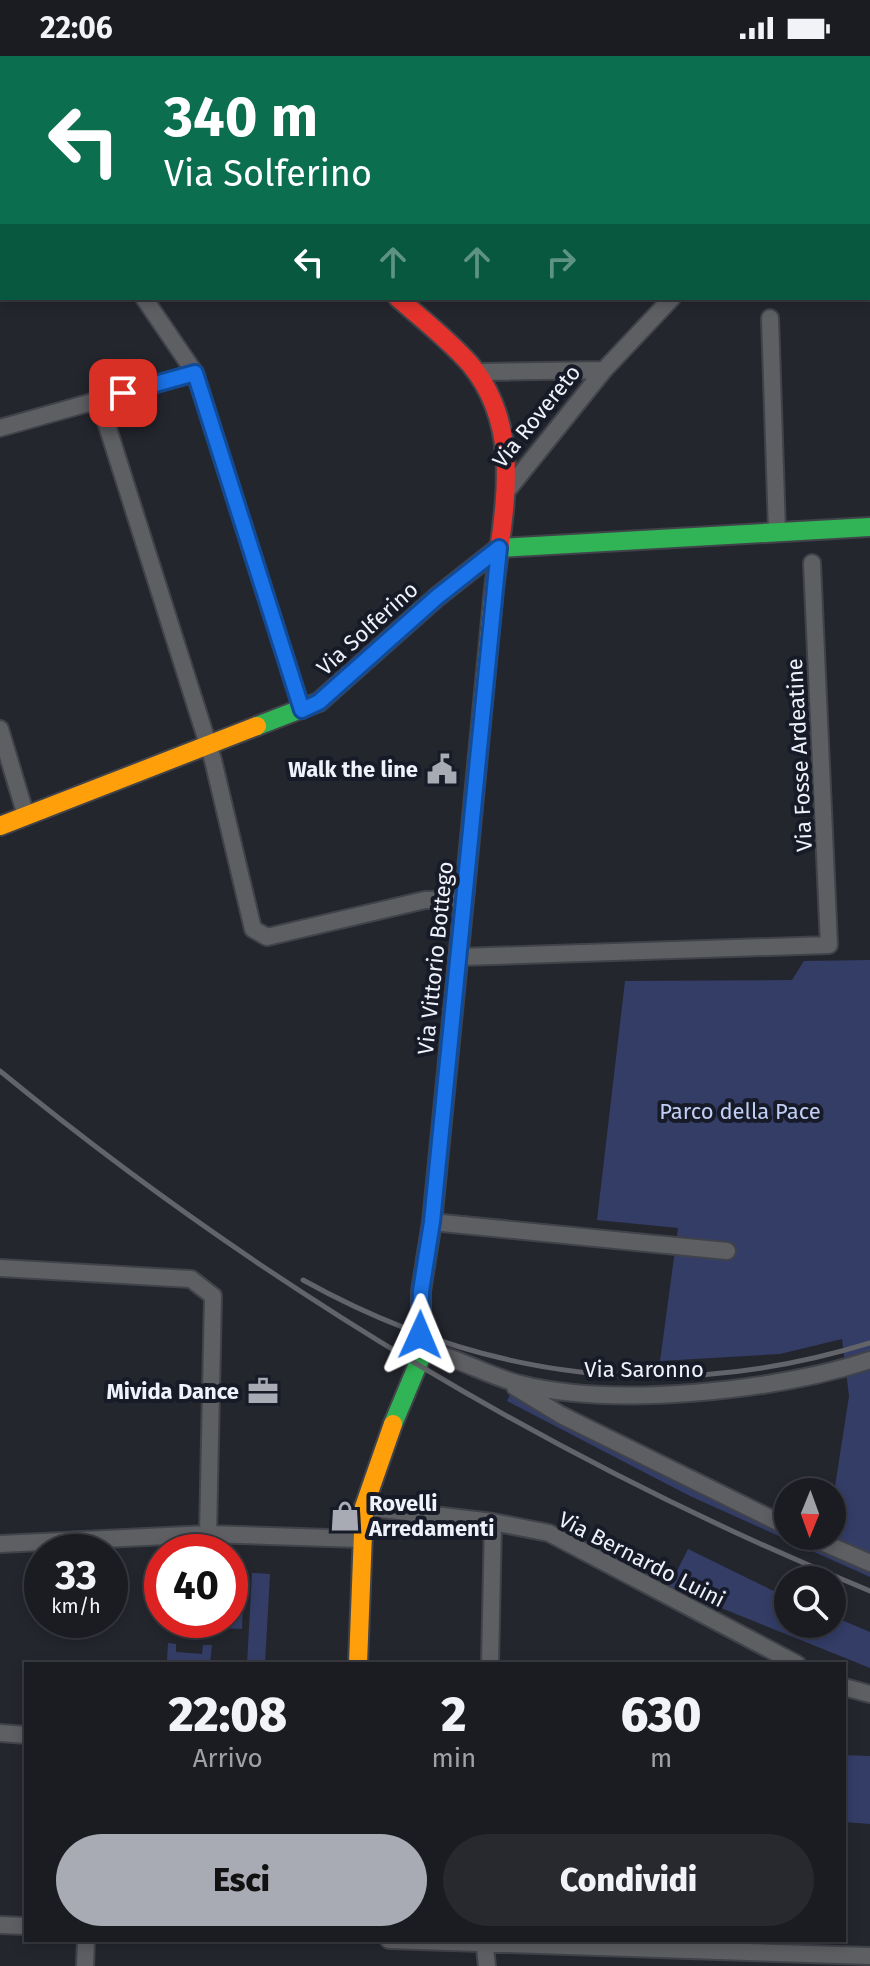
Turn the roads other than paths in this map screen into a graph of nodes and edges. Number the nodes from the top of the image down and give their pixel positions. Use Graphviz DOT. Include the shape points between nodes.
graph roads {
  1 [pos="145,300"];
  2 [pos="400,300"];
  3 [pos="670,300"];
  4 [pos="770,318"];
  5 [pos="604,370"];
  6 [pos="479,372"];
  7 [pos="195,373"];
  8 [pos="99,400"];
  9 [pos="0,428"];
  10 [pos="506,492"];
  11 [pos="870,527"];
  12 [pos="777,531"];
  13 [pos="499,548"];
  14 [pos="812,563"];
  15 [pos="302,710"];
  16 [pos="0,729"];
  17 [pos="206,746"];
  18 [pos="26,816"];
  19 [pos="0,826"];
  20 [pos="465,900"];
  21 [pos="460,957"];
  22 [pos="432,1222"];
  23 [pos="727,1251"];
  24 [pos="0,1268"];
  25 [pos="422,1350"];
  26 [pos="870,1360"];
  27 [pos="496,1376"];
  28 [pos="364,1507"];
  29 [pos="774,1520"];
  30 [pos="493,1522"];
  31 [pos="208,1534"];
  32 [pos="248,1535"];
  33 [pos="144,1537"];
  34 [pos="360,1539"];
  35 [pos="0,1544"];
  36 [pos="840,1550"];
  37 [pos="870,1563"];
  38 [pos="358,1662"];
  39 [pos="490,1662"];
  40 [pos="793,1662"];
  41 [pos="846,1688"];
  42 [pos="870,1694"];
  43 [pos="0,1733"];
  44 [pos="24,1735"];
  45 [pos="0,1925"];
  46 [pos="24,1926"];
  47 [pos="86,1942"];
  48 [pos="484,1942"];
  49 [pos="816,1954"];
  50 [pos="870,1956"];
  51 [pos="683,1958"];
  52 [pos="85,1966"];
  53 [pos="487,1966"];
  1 -- 7 [label="street"];
  2 -- 6 [label="street"];
  3 -- 5 [label="street, Via Rovereto"];
  4 -- 12 [label="street"];
  5 -- 6 [label="street, Via Rovereto"];
  5 -- 10 [label="street, Via Rovereto"];
  6 -- 10 [label="street, Via Rovereto" via="503,416"];
  7 -- 8 [label="street"];
  7 -- 15 [label="street"];
  8 -- 9 [label="street"];
  8 -- 17 [label="street"];
  10 -- 13 [label="street, Via Rovereto"];
  11 -- 12 [label="street"];
  12 -- 13 [label="street"];
  13 -- 15 [label="street, Via Solferino" via="319,702"];
  13 -- 20 [label="street, Via Vittorio Bottego"];
  14 -- 21 [label="street, Via Fosse Ardeatine" via="829,945"];
  15 -- 17 [label="street, Via Solferino"];
  16 -- 18 [label="street"];
  17 -- 18 [label="street, Via Solferino"];
  17 -- 20 [label="street" via="253,929 260,934 267,937 425,900"];
  18 -- 19 [label="street, Via Solferino"];
  20 -- 21 [label="street, Via Vittorio Bottego"];
  21 -- 22 [label="street, Via Vittorio Bottego"];
  22 -- 23 [label="street"];
  22 -- 25 [label="street, Via Vittorio Bottego" via="421,1291"];
  24 -- 31 [label="street" via="191,1279 213,1296"];
  25 -- 27 [label="street, Via Saronno"];
  25 -- 28 [label="street, Via Vittorio Bottego"];
  26 -- 27 [label="street, Via Saronno" via="679,1394 547,1389"];
  27 -- 29 [label="street" via="561,1415"];
  28 -- 30 [label="street, Via Bernardo Luini"];
  28 -- 34 [label="street, Via Vittorio Bottego"];
  30 -- 39 [label="street"];
  30 -- 40 [label="street, Via Bernardo Luini" via="570,1541"];
  32 -- 34 [label="street"];
  33 -- 35 [label="street"];
  34 -- 38 [label="street, Via Vittorio Bottego"];
  36 -- 37 [label="street"];
  41 -- 42 [label="street"];
  43 -- 44 [label="street"];
  45 -- 46 [label="street"];
  47 -- 52 [label="street"];
  48 -- 51 [label="street"];
  48 -- 53 [label="street"];
  49 -- 50 [label="street"];
  49 -- 51 [label="street"];
}
